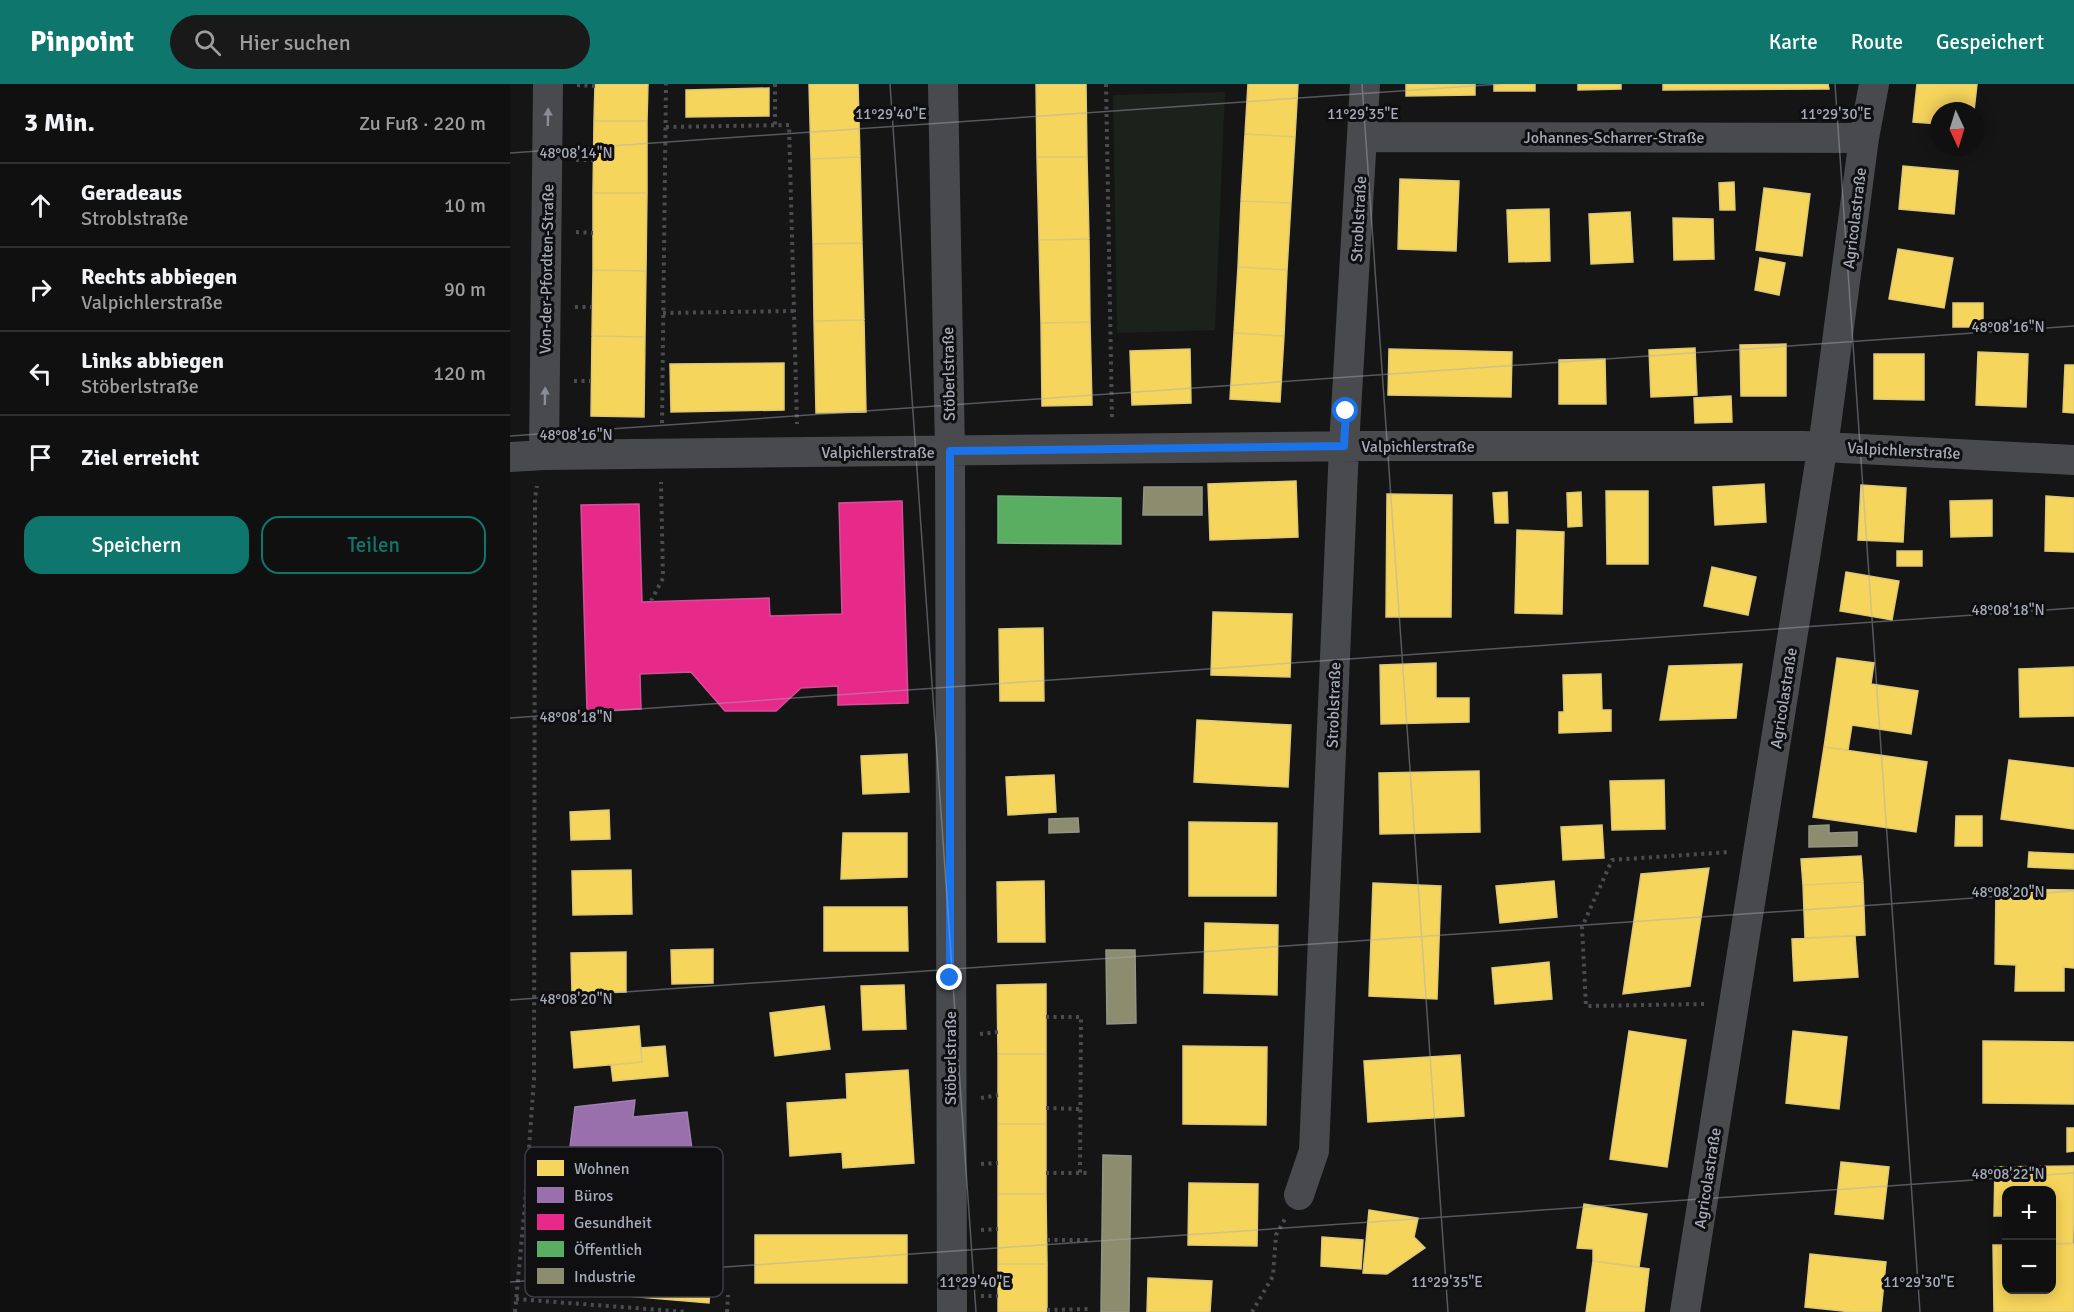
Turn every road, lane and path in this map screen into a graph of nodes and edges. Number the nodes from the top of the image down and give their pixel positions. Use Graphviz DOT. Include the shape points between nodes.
graph roads {
  1 [pos="548,84"];
  2 [pos="666,84"];
  3 [pos="775,84"];
  4 [pos="942,84"];
  5 [pos="1106,84"];
  6 [pos="1365,84"];
  7 [pos="1874,84"];
  8 [pos="580,85"];
  9 [pos="595,86"];
  10 [pos="775,126"];
  11 [pos="666,127"];
  12 [pos="1363,137"];
  13 [pos="1864,138"];
  14 [pos="578,160"];
  15 [pos="594,160"];
  16 [pos="581,232"];
  17 [pos="593,233"];
  18 [pos="576,307"];
  19 [pos="592,307"];
  20 [pos="794,311"];
  21 [pos="663,313"];
  22 [pos="580,380"];
  23 [pos="591,381"];
  24 [pos="1112,421"];
  25 [pos="662,424"];
  26 [pos="797,434"];
  27 [pos="1344,446"];
  28 [pos="1823,446"];
  29 [pos="950,451"];
  30 [pos="544,454"];
  31 [pos="510,457"];
  32 [pos="2074,460"];
  33 [pos="661,476"];
  34 [pos="651,602"];
  35 [pos="1741,851"];
  36 [pos="1706,1004"];
  37 [pos="1046,1017"];
  38 [pos="1046,1108"];
  39 [pos="1080,1109"];
  40 [pos="529,1147"];
  41 [pos="1046,1173"];
  42 [pos="1080,1173"];
  43 [pos="1089,1173"];
  44 [pos="1299,1195"];
  45 [pos="525,1204"];
  46 [pos="1047,1240"];
  47 [pos="1089,1240"];
  48 [pos="728,1295"];
  49 [pos="516,1299"];
  50 [pos="1088,1309"];
  51 [pos="1047,1310"];
  52 [pos="514,1312"];
  53 [pos="687,1312"];
  54 [pos="727,1312"];
  55 [pos="952,1312"];
  56 [pos="1252,1312"];
  57 [pos="1685,1312"];
  30 -- 1 [label="street, Von-der-Pfordten-Straße, one-way"];
  2 -- 11 [label="path"];
  3 -- 10 [label="path"];
  4 -- 29 [label="street, Stöberlstraße"];
  5 -- 24 [label="path"];
  6 -- 12 [label="street, Stroblstraße"];
  7 -- 13 [label="street, Agricolastraße"];
  8 -- 9 [label="path"];
  10 -- 11 [label="path"];
  10 -- 20 [label="path" via="789,125"];
  11 -- 21 [label="path"];
  12 -- 13 [label="street, Johannes-Scharrer-Straße"];
  12 -- 27 [label="street, Stroblstraße"];
  13 -- 28 [label="street, Agricolastraße"];
  14 -- 15 [label="path"];
  16 -- 17 [label="path"];
  18 -- 19 [label="path"];
  20 -- 21 [label="path"];
  20 -- 26 [label="path"];
  21 -- 25 [label="path"];
  22 -- 23 [label="path"];
  27 -- 28 [label="street, Valpichlerstraße"];
  27 -- 29 [label="street, Valpichlerstraße"];
  27 -- 44 [label="street, Stroblstraße" via="1314,1151"];
  28 -- 32 [label="street, Valpichlerstraße"];
  28 -- 57 [label="street, Agricolastraße"];
  29 -- 30 [label="street, Valpichlerstraße"];
  29 -- 55 [label="street, Stöberlstraße"];
  30 -- 31 [label="street, Valpichlerstraße"];
  30 -- 40 [label="path" via="535,498 534,1079"];
  33 -- 34 [label="path" via="663,578"];
  35 -- 36 [label="path" via="1612,860 1582,927 1586,1006"];
  37 -- 39 [label="path" via="1081,1017"];
  38 -- 39 [label="path"];
  39 -- 42 [label="path"];
  41 -- 42 [label="path"];
  42 -- 43 [label="path"];
  44 -- 56 [label="path" via="1276,1235 1273,1276"];
  45 -- 49 [label="path"];
  46 -- 47 [label="path"];
  48 -- 54 [label="path"];
  49 -- 52 [label="path"];
  49 -- 53 [label="path"];
  50 -- 51 [label="path"];
}
